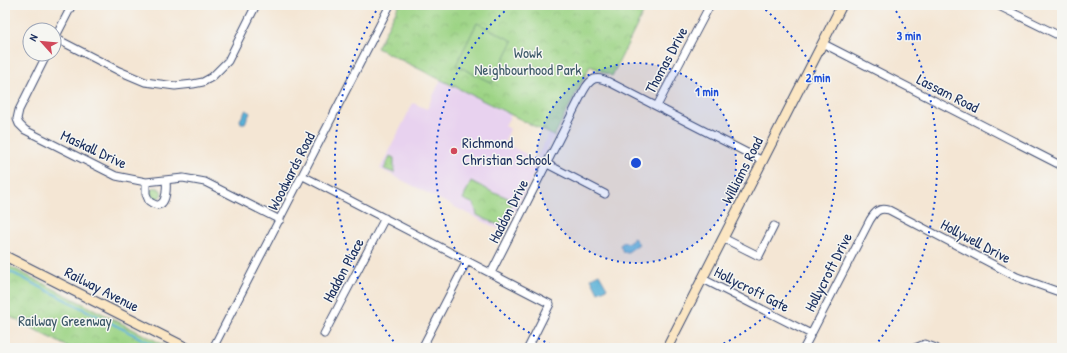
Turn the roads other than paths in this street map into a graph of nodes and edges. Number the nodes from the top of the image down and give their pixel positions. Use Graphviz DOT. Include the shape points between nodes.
graph roads {
  1 [pos="72,5"];
  2 [pos="256,5"];
  3 [pos="390,5"];
  4 [pos="710,5"];
  5 [pos="842,5"];
  6 [pos="997,5"];
  7 [pos="62,25"];
  8 [pos="1062,37"];
  9 [pos="62,42"];
  10 [pos="822,43"];
  11 [pos="43,62"];
  12 [pos="657,106"];
  13 [pos="763,161"];
  14 [pos="546,164"];
  15 [pos="1062,166"];
  16 [pos="302,176"];
  17 [pos="166,180"];
  18 [pos="146,182"];
  19 [pos="605,194"];
  20 [pos="879,210"];
  21 [pos="385,218"];
  22 [pos="280,220"];
  23 [pos="774,226"];
  24 [pos="723,238"];
  25 [pos="5,256"];
  26 [pos="467,261"];
  27 [pos="491,273"];
  28 [pos="703,279"];
  29 [pos="1062,293"];
  30 [pos="324,334"];
  31 [pos="811,334"];
  32 [pos="187,348"];
  33 [pos="213,348"];
  34 [pos="422,348"];
  35 [pos="528,348"];
  36 [pos="667,348"];
  37 [pos="804,348"];
  38 [pos="915,348"];
  39 [pos="936,348"];
  1 -- 7 [label="street"];
  2 -- 9 [label="street" via="228,61 212,77 193,84 175,86 145,82"];
  3 -- 16 [label="street, Woodwards Road"];
  4 -- 12 [label="street, Thomas Drive"];
  5 -- 10 [label="street, Williams Road"];
  6 -- 8 [label="street"];
  10 -- 13 [label="street, Williams Road"];
  10 -- 15 [label="street, Lassam Road"];
  11 -- 18 [label="street, Maskall Drive" via="14,119 25,130 116,176"];
  12 -- 13 [label="street, Haddon Drive"];
  12 -- 14 [label="street, Haddon Drive" via="602,78 594,78 588,82"];
  13 -- 24 [label="street, Williams Road"];
  14 -- 19 [label="street"];
  14 -- 27 [label="street, Haddon Drive"];
  16 -- 21 [label="street"];
  16 -- 22 [label="street, Woodwards Road"];
  17 -- 18 [label="street, Maskall Drive"];
  17 -- 18 [label="street" via="166,198 158,204 149,201"];
  17 -- 22 [label="street, Maskall Drive" via="183,178 205,182"];
  20 -- 29 [label="street, Hollywell Drive" via="892,212 1017,277"];
  20 -- 31 [label="street, Hollycroft Drive" via="870,220"];
  21 -- 26 [label="street"];
  21 -- 30 [label="street, Haddon Place"];
  22 -- 33 [label="street, Woodwards Road"];
  23 -- 24 [label="street" via="759,256"];
  24 -- 28 [label="street, Williams Road"];
  25 -- 32 [label="street, Railway Avenue"];
  26 -- 27 [label="street"];
  26 -- 34 [label="street"];
  27 -- 35 [label="street" via="550,304"];
  28 -- 31 [label="street, Hollycroft Gate"];
  28 -- 36 [label="street, Williams Road"];
  31 -- 37 [label="street, Hollycroft Drive"];
  38 -- 39 [label="street" via="925,344"];
}
